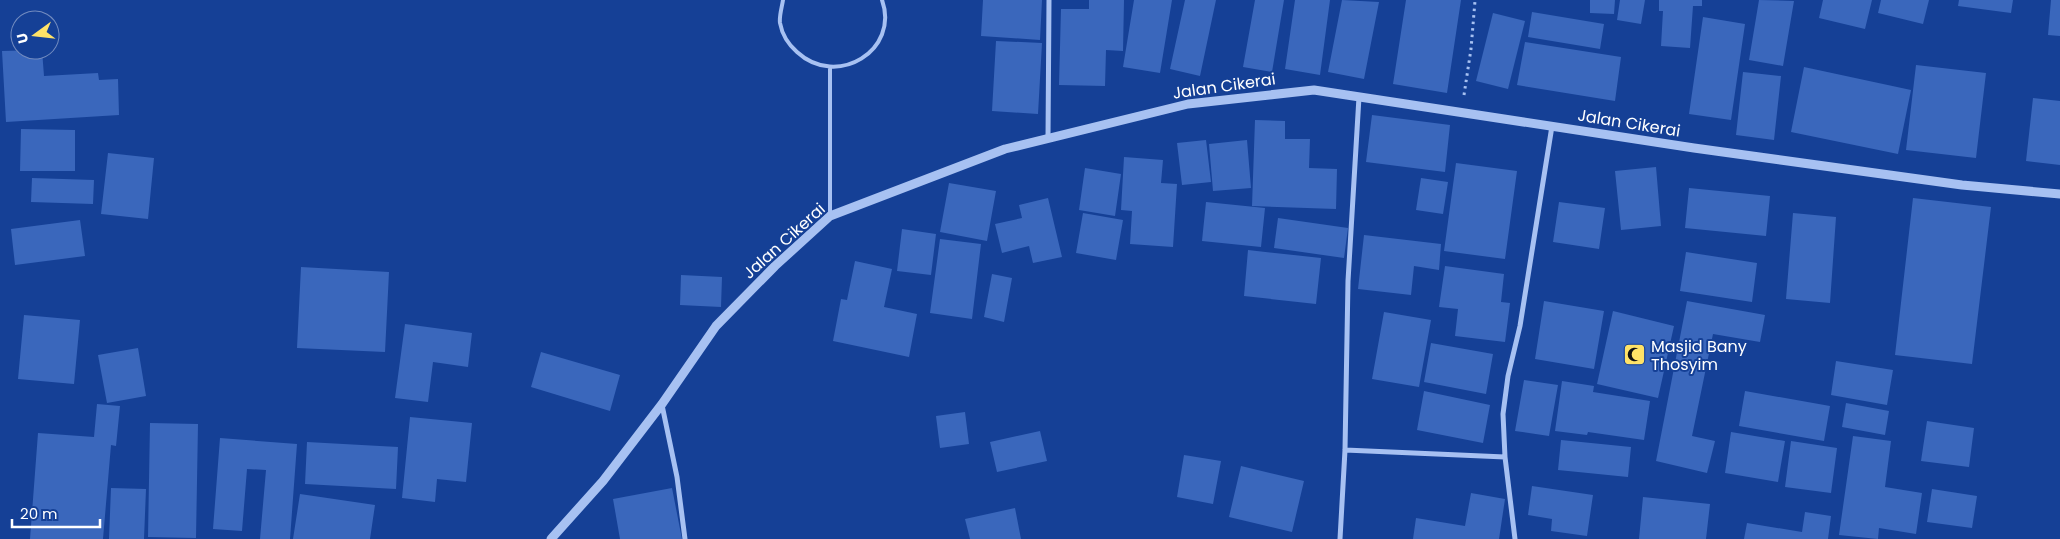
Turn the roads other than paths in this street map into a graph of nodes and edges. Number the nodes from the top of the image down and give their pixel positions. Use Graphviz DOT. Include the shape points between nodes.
graph roads {
  1 [pos="782,0"];
  2 [pos="882,0"];
  3 [pos="1049,0"];
  4 [pos="830,68"];
  5 [pos="1359,96"];
  6 [pos="1552,126"];
  7 [pos="1048,138"];
  8 [pos="2060,194"];
  9 [pos="830,216"];
  10 [pos="662,404"];
  11 [pos="1345,450"];
  12 [pos="1505,457"];
  13 [pos="551,539"];
  14 [pos="685,539"];
  15 [pos="1340,539"];
  16 [pos="1515,539"];
  1 -- 4 [label="lane" via="780,22 789,45 807,62"];
  2 -- 4 [label="lane" via="885,9 883,32 872,51 853,64"];
  3 -- 7 [label="street"];
  4 -- 9 [label="lane"];
  5 -- 6 [label="street, Jalan Cikerai"];
  5 -- 7 [label="street, Jalan Cikerai" via="1314,90 1188,104"];
  5 -- 11 [label="street" via="1348,281"];
  6 -- 8 [label="street, Jalan Cikerai" via="1953,184"];
  6 -- 12 [label="street" via="1520,326 1508,376 1503,414"];
  7 -- 9 [label="street, Jalan Cikerai" via="1005,149"];
  9 -- 10 [label="street, Jalan Cikerai" via="716,326"];
  10 -- 13 [label="street, Jalan Cikerai" via="603,481"];
  10 -- 14 [label="street" via="677,477"];
  11 -- 12 [label="street"];
  11 -- 15 [label="street"];
  12 -- 16 [label="street"];
}
